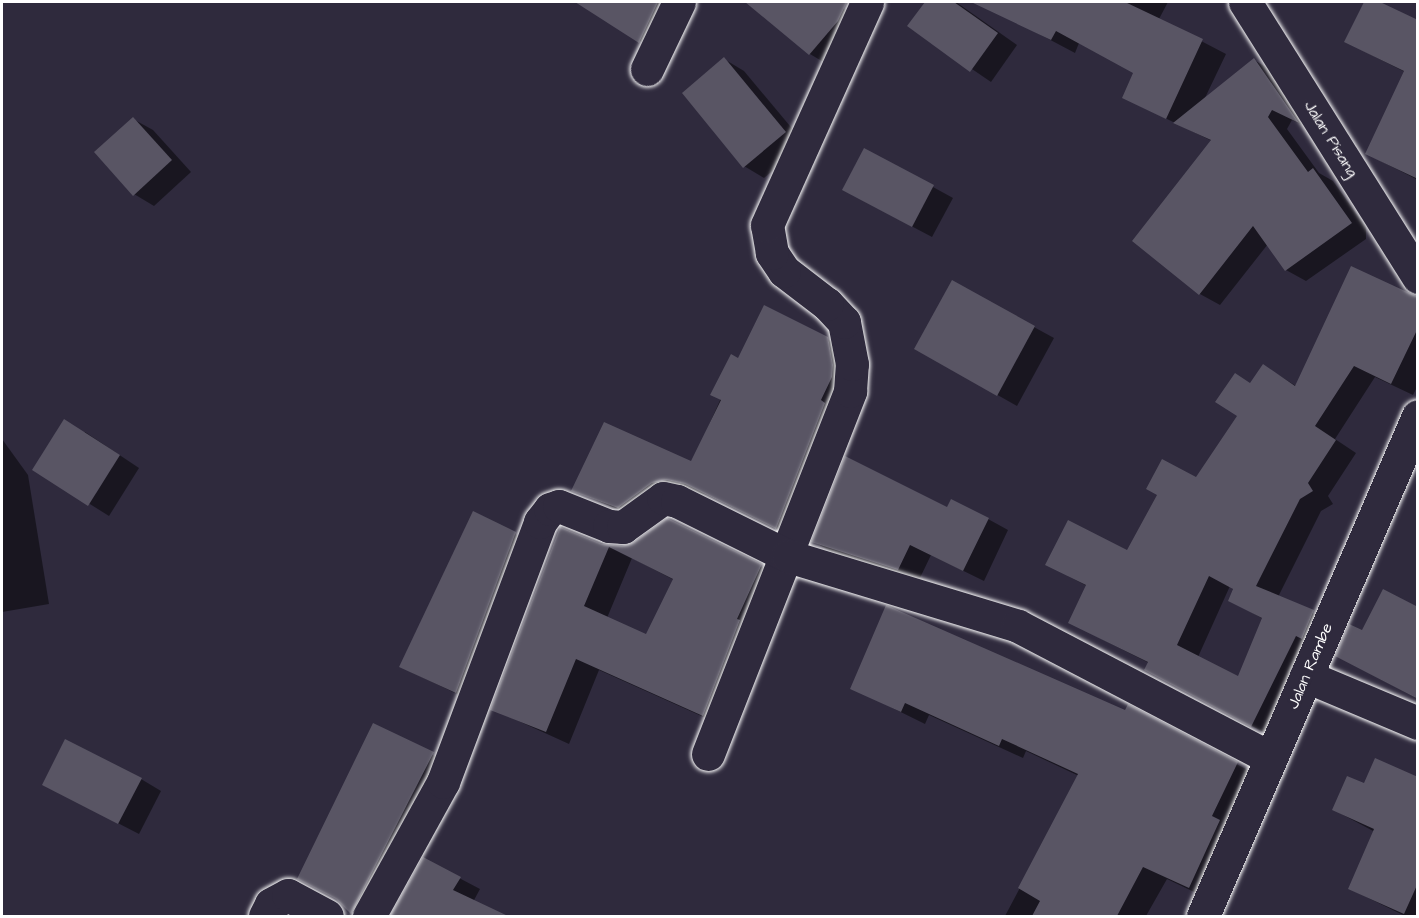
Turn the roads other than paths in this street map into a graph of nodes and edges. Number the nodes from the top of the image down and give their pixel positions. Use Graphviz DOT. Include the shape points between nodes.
graph roads {
  1 [pos="679,2"];
  2 [pos="867,2"];
  3 [pos="1245,2"];
  4 [pos="647,69"];
  5 [pos="1418,277"];
  6 [pos="1418,416"];
  7 [pos="788,556"];
  8 [pos="1306,676"];
  9 [pos="1418,723"];
  10 [pos="708,754"];
  11 [pos="1271,758"];
  12 [pos="266,916"];
  13 [pos="327,916"];
  14 [pos="369,916"];
  15 [pos="1203,916"];
  1 -- 4 [label="street"];
  2 -- 7 [label="street" via="767,225 772,253 784,271 844,322 852,364 850,391"];
  3 -- 5 [label="street, Jalan Pisang"];
  6 -- 8 [label="street, Jalan Rambe"];
  7 -- 10 [label="street"];
  7 -- 11 [label="street" via="1018,626"];
  7 -- 14 [label="street" via="663,498 624,527 609,526 559,506 550,508 540,522 443,782"];
  8 -- 9 [label="street"];
  8 -- 11 [label="street, Jalan Rambe"];
  11 -- 15 [label="street, Jalan Rambe"];
  12 -- 13 [label="street" via="271,904 288,895"];
}
